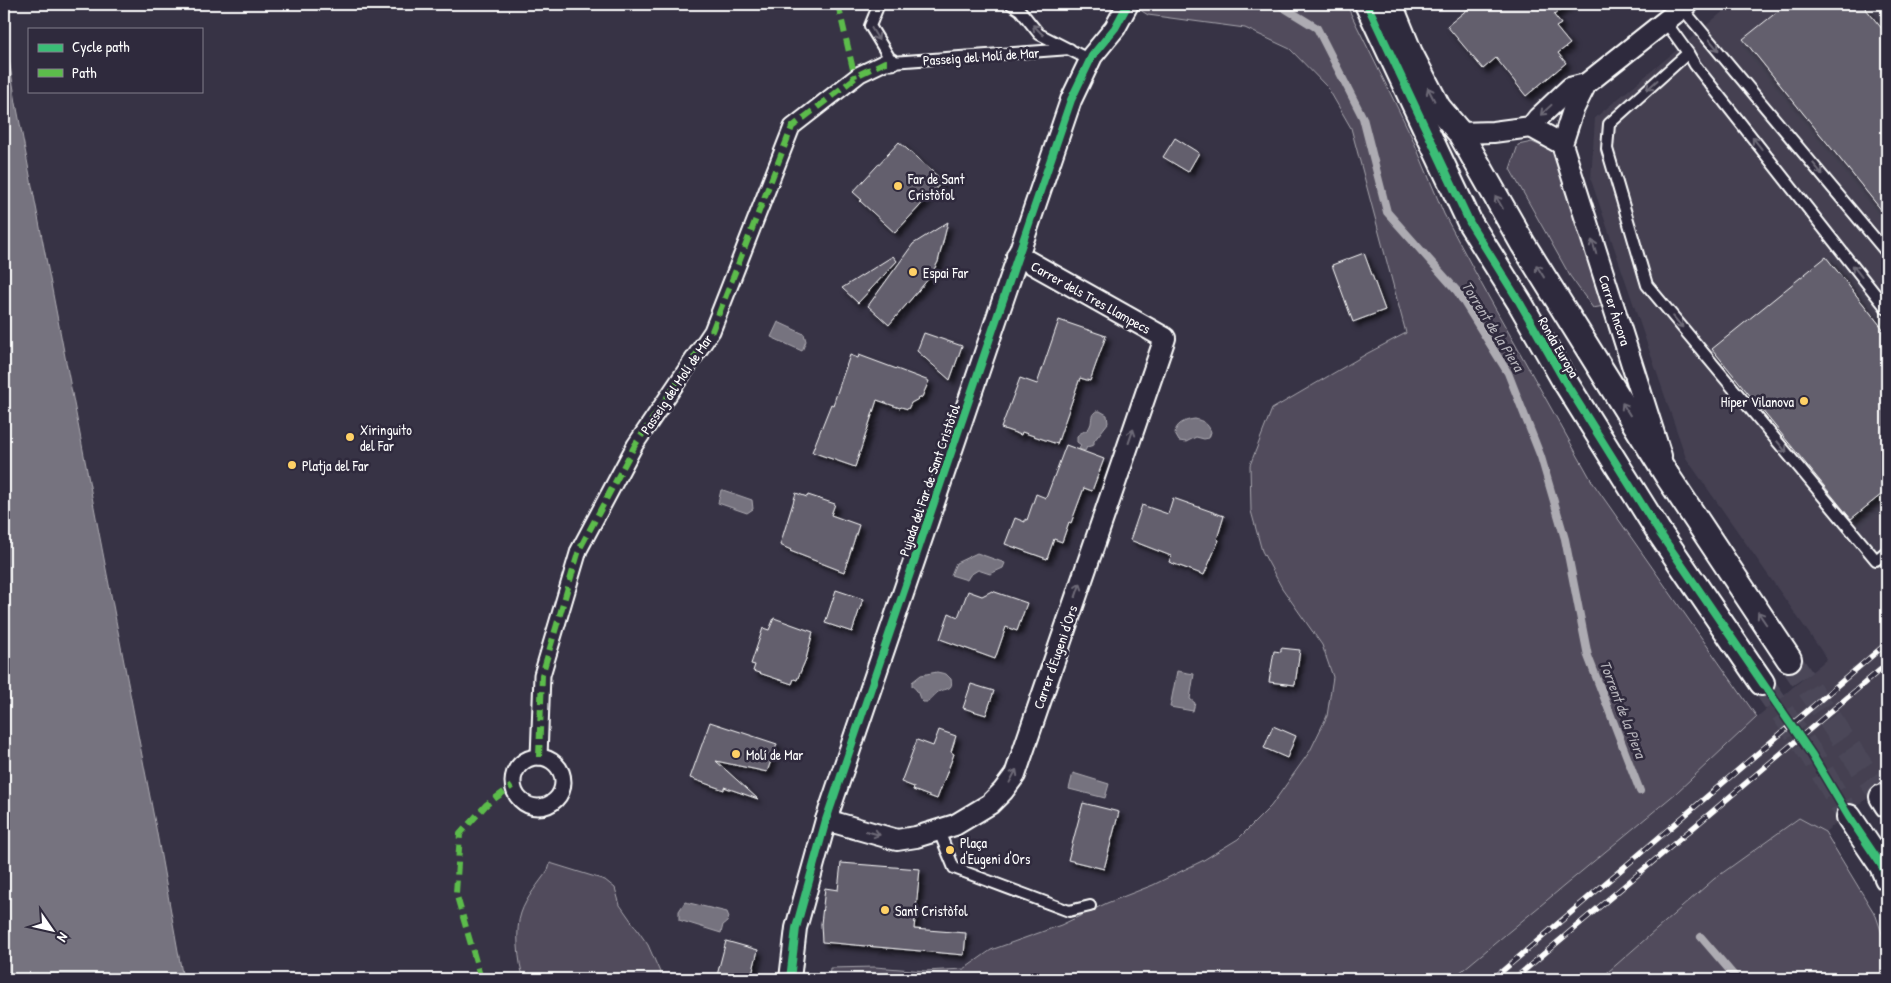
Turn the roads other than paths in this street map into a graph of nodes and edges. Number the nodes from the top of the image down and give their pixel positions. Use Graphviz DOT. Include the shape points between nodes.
graph roads {
  1 [pos="879,4"];
  2 [pos="1011,4"];
  3 [pos="1128,4"];
  4 [pos="1367,4"];
  5 [pos="1390,4"];
  6 [pos="1685,6"];
  7 [pos="1665,21"];
  8 [pos="1070,49"];
  9 [pos="1688,53"];
  10 [pos="1092,56"];
  11 [pos="892,62"];
  12 [pos="1586,84"];
  13 [pos="1530,127"];
  14 [pos="1460,133"];
  15 [pos="1562,144"];
  16 [pos="1887,253"];
  17 [pos="1017,255"];
  18 [pos="1887,309"];
  19 [pos="1165,338"];
  20 [pos="1668,477"];
  21 [pos="1887,551"];
  22 [pos="1789,659"];
  23 [pos="1762,683"];
  24 [pos="539,756"];
  25 [pos="1848,817"];
  26 [pos="826,820"];
  27 [pos="938,829"];
  28 [pos="1887,878"];
  29 [pos="1090,906"];
  30 [pos="790,979"];
  1 -- 11 [label="lane, one-way" via="870,26"];
  8 -- 2 [label="lane, Passeig del Molí de Mar, one-way" via="1039,34"];
  3 -- 10 [label="street, Pujada del Far de Sant Cristòfol" via="1115,28"];
  4 -- 23 [label="street, Ronda Europa" via="1470,223 1659,532"];
  14 -- 5 [label="street, Ronda Europa, one-way" via="1438,107 1410,53"];
  6 -- 7 [label="street"];
  6 -- 16 [label="lane, one-way"];
  7 -- 9 [label="lane"];
  7 -- 12 [label="street"];
  8 -- 10 [label="lane, Passeig del Molí de Mar" via="1082,56"];
  8 -- 11 [label="lane, Passeig del Molí de Mar"];
  18 -- 9 [label="lane, one-way"];
  9 -- 21 [label="lane, one-way" via="1609,124 1607,149 1647,285 1876,560"];
  10 -- 17 [label="street, Pujada del Far de Sant Cristòfol" via="1071,100"];
  11 -- 24 [label="street, Passeig del Molí de Mar" via="860,74 792,127 712,331 635,445 579,550 542,675"];
  12 -- 13 [label="street, one-way" via="1570,88"];
  12 -- 15 [label="street"];
  13 -- 14 [label="street"];
  13 -- 15 [label="street"];
  20 -- 14 [label="street, Ronda Europa, one-way" via="1523,244"];
  20 -- 15 [label="street, Carrer Àncora, one-way"];
  17 -- 19 [label="street, Carrer dels Tres Llampecs"];
  17 -- 26 [label="street, Pujada del Far de Sant Cristòfol"];
  27 -- 19 [label="street, Carrer d'Eugeni d'Ors, one-way" via="955,825 990,804 1015,775"];
  22 -- 20 [label="street, Ronda Europa, one-way"];
  25 -- 28 [label="street"];
  26 -- 27 [label="street, Carrer d'Eugeni d'Ors, one-way" via="897,840"];
  26 -- 30 [label="street, Pujada del Far de Sant Cristòfol" via="796,928"];
  27 -- 29 [label="lane" via="954,868 1069,911"];
}
